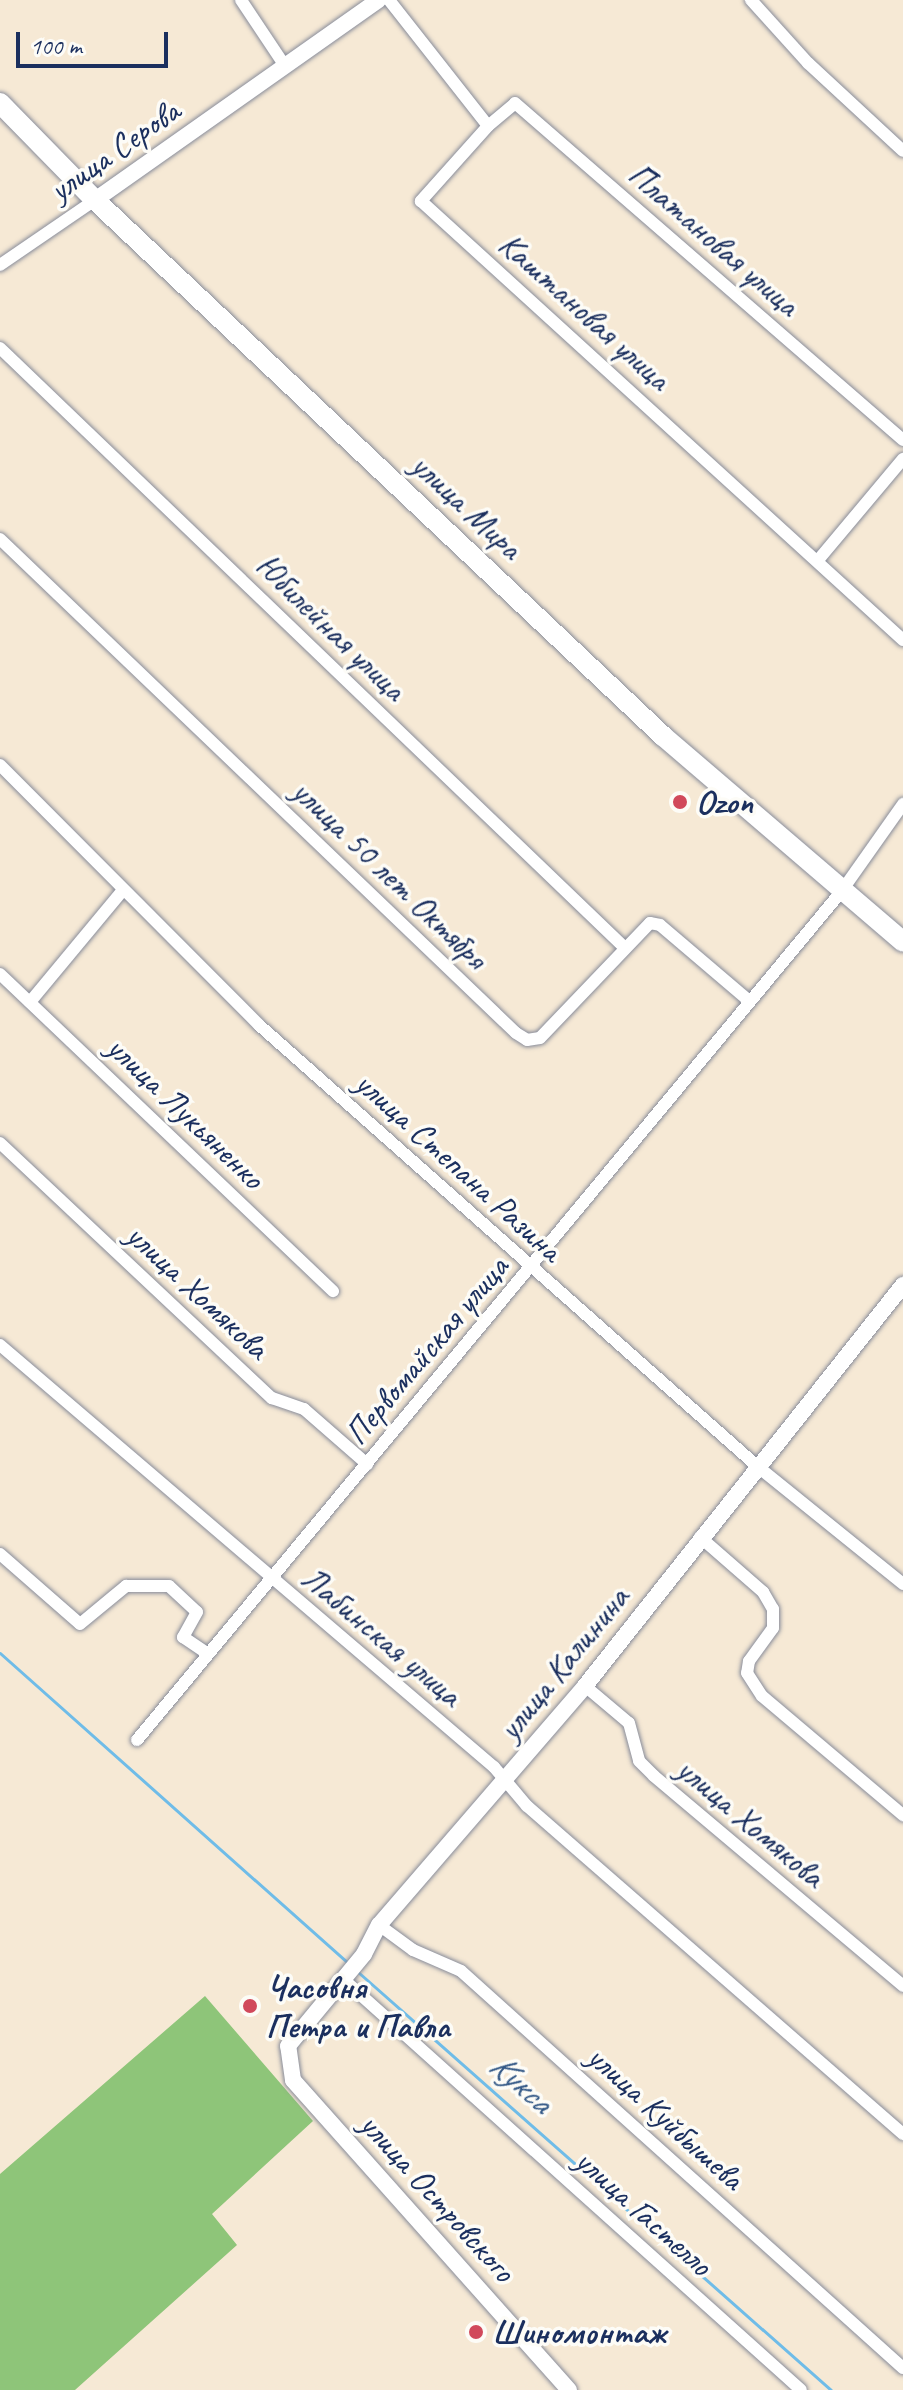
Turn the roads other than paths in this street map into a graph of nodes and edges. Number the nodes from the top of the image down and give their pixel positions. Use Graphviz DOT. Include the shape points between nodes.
graph roads {
  1 [pos="241,0"];
  2 [pos="378,0"];
  3 [pos="389,0"];
  4 [pos="751,0"];
  5 [pos="285,66"];
  6 [pos="0,103"];
  7 [pos="488,126"];
  8 [pos="903,151"];
  9 [pos="95,200"];
  10 [pos="2,261"];
  11 [pos="0,348"];
  12 [pos="903,440"];
  13 [pos="903,459"];
  14 [pos="0,539"];
  15 [pos="819,559"];
  16 [pos="903,640"];
  17 [pos="0,765"];
  18 [pos="903,804"];
  19 [pos="123,890"];
  20 [pos="841,892"];
  21 [pos="903,942"];
  22 [pos="623,946"];
  23 [pos="0,974"];
  24 [pos="748,1000"];
  25 [pos="30,1002"];
  26 [pos="0,1143"];
  27 [pos="530,1268"];
  28 [pos="903,1285"];
  29 [pos="333,1291"];
  30 [pos="0,1345"];
  31 [pos="367,1464"];
  32 [pos="757,1466"];
  33 [pos="700,1537"];
  34 [pos="0,1554"];
  35 [pos="271,1579"];
  36 [pos="903,1584"];
  37 [pos="207,1653"];
  38 [pos="585,1686"];
  39 [pos="137,1740"];
  40 [pos="507,1780"];
  41 [pos="903,1815"];
  42 [pos="379,1925"];
  43 [pos="345,1975"];
  44 [pos="903,1986"];
  45 [pos="293,2080"];
  46 [pos="903,2134"];
  47 [pos="903,2368"];
  48 [pos="569,2390"];
  49 [pos="801,2390"];
  1 -- 5 [label="street"];
  2 -- 5 [label="street, улица Серова"];
  3 -- 7 [label="street"];
  4 -- 8 [label="street" via="808,63"];
  5 -- 9 [label="street, улица Серова"];
  6 -- 9 [label="main road, улица Мира"];
  7 -- 12 [label="street, Платановая улица" via="515,103"];
  7 -- 15 [label="street, Каштановая улица" via="421,201"];
  9 -- 10 [label="street, улица Серова"];
  9 -- 20 [label="main road, улица Мира" via="663,736"];
  11 -- 22 [label="street, Юбилейная улица"];
  13 -- 15 [label="street"];
  14 -- 22 [label="street, улица 50 лет Октября" via="516,1033 527,1040 540,1038"];
  15 -- 16 [label="street, Каштановая улица"];
  17 -- 19 [label="street, улица Степана Разина"];
  18 -- 20 [label="street, Первомайская улица"];
  19 -- 25 [label="street"];
  19 -- 27 [label="street, улица Степана Разина" via="259,1025"];
  20 -- 21 [label="main road, улица Мира"];
  20 -- 24 [label="street, Первомайская улица"];
  22 -- 24 [label="street, улица 50 лет Октября" via="650,923 660,925"];
  23 -- 25 [label="street, улица Лукьяненко"];
  24 -- 27 [label="street, Первомайская улица"];
  25 -- 29 [label="street, улица Лукьяненко"];
  26 -- 31 [label="street, улица Хомякова" via="272,1398 304,1409"];
  27 -- 31 [label="street, Первомайская улица"];
  27 -- 32 [label="street, улица Степана Разина"];
  28 -- 32 [label="street, улица Калинина"];
  30 -- 35 [label="street, Лабинская улица"];
  31 -- 35 [label="street, Первомайская улица"];
  32 -- 33 [label="street, улица Калинина"];
  32 -- 36 [label="street, улица Степана Разина"];
  33 -- 38 [label="street, улица Калинина"];
  33 -- 41 [label="street" via="763,1592 773,1609 773,1628 747,1673 762,1696"];
  34 -- 37 [label="street" via="80,1624 126,1586 169,1586 197,1612 183,1637"];
  35 -- 37 [label="street, Первомайская улица"];
  35 -- 40 [label="street, Лабинская улица"];
  37 -- 39 [label="street, Первомайская улица"];
  38 -- 40 [label="street, улица Калинина"];
  38 -- 44 [label="street, улица Хомякова" via="629,1723 639,1761 654,1776"];
  40 -- 42 [label="street, улица Калинина"];
  40 -- 46 [label="street, Лабинская улица" via="527,1806"];
  42 -- 43 [label="street, улица Калинина"];
  42 -- 47 [label="street, улица Куйбышева" via="413,1950 461,1971"];
  43 -- 45 [label="street, улица Калинина" via="288,2046"];
  43 -- 49 [label="street, улица Гастелло"];
  45 -- 48 [label="street, улица Островского"];
}
